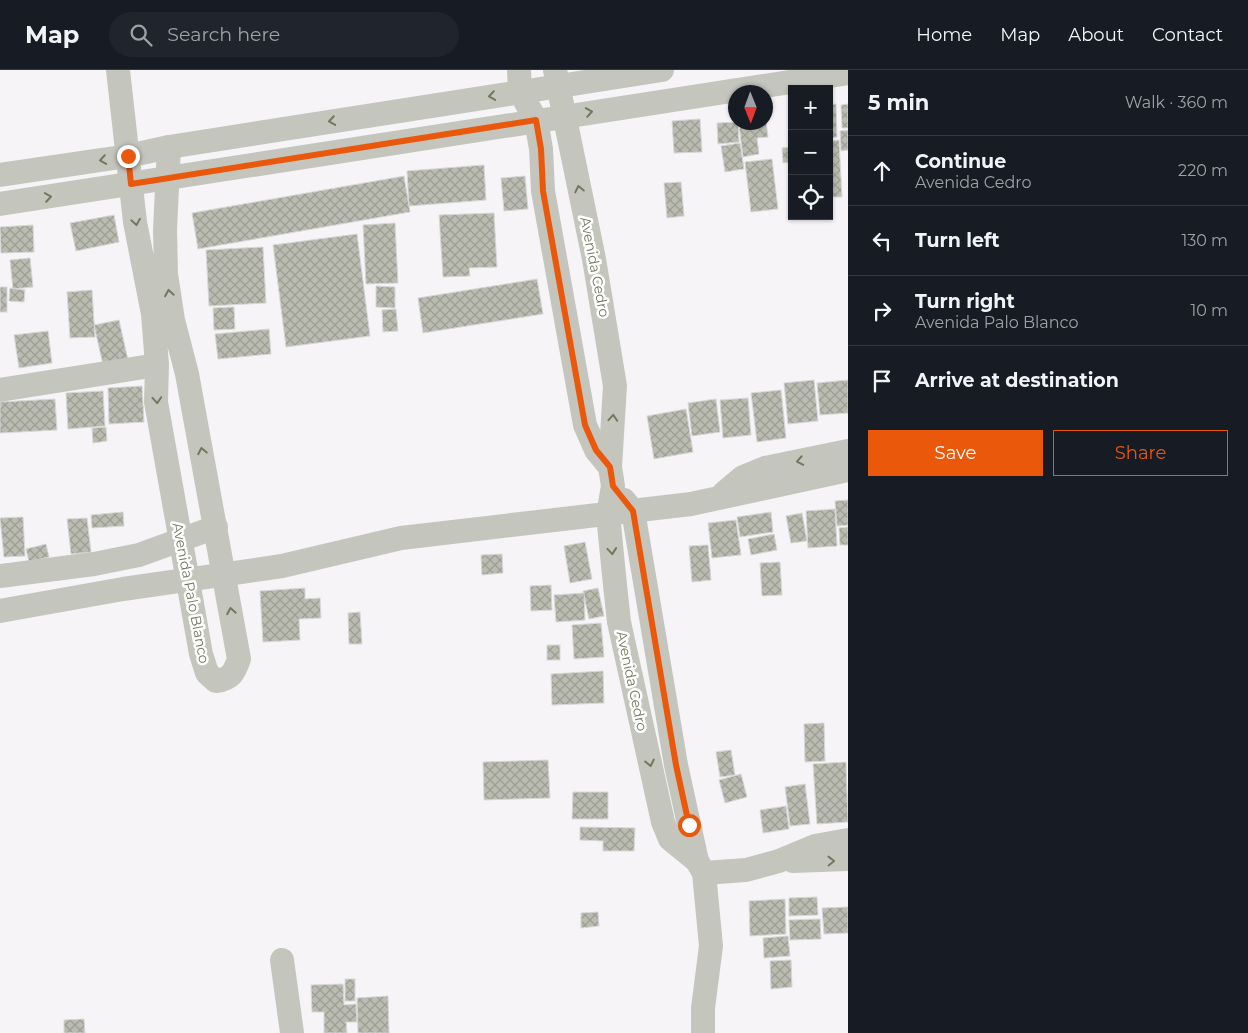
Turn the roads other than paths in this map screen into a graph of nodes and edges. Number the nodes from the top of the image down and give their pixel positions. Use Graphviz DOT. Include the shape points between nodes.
graph roads {
  1 [pos="118,70"];
  2 [pos="662,70"];
  3 [pos="848,73"];
  4 [pos="556,78"];
  5 [pos="520,81"];
  6 [pos="564,116"];
  7 [pos="536,120"];
  8 [pos="169,147"];
  9 [pos="128,156"];
  10 [pos="0,176"];
  11 [pos="168,178"];
  12 [pos="131,184"];
  13 [pos="0,204"];
  14 [pos="157,365"];
  15 [pos="0,390"];
  16 [pos="848,451"];
  17 [pos="848,470"];
  18 [pos="611,476"];
  19 [pos="719,498"];
  20 [pos="633,511"];
  21 [pos="608,515"];
  22 [pos="216,527"];
  23 [pos="181,540"];
  24 [pos="225,574"];
  25 [pos="0,576"];
  26 [pos="188,580"];
  27 [pos="0,611"];
  28 [pos="848,840"];
  29 [pos="848,860"];
  30 [pos="779,861"];
  31 [pos="700,867"];
  32 [pos="282,960"];
  33 [pos="292,1033"];
  34 [pos="703,1033"];
  1 -- 9 [label="street, Avenida Palo Blanco"];
  2 -- 4 [label="street"];
  6 -- 3 [label="street, one-way"];
  4 -- 5 [label="street"];
  4 -- 6 [label="street, Avenida Cedro"];
  5 -- 7 [label="street, Avenida Cedro"];
  5 -- 8 [label="street, one-way"];
  6 -- 7 [label="street"];
  18 -- 6 [label="street, Avenida Cedro, one-way" via="615,386 594,259"];
  7 -- 11 [label="street"];
  7 -- 18 [label="street, Avenida Cedro" via="543,191 585,425"];
  8 -- 9 [label="street"];
  8 -- 11 [label="street, Avenida Palo Blanco"];
  9 -- 10 [label="street, one-way"];
  9 -- 12 [label="street, Avenida Palo Blanco"];
  11 -- 12 [label="street"];
  22 -- 11 [label="street, Avenida Palo Blanco, one-way" via="166,274"];
  13 -- 12 [label="street, one-way"];
  12 -- 14 [label="street, Avenida Palo Blanco, one-way" via="149,285"];
  14 -- 15 [label="street"];
  14 -- 23 [label="street, Avenida Palo Blanco, one-way" via="156,402"];
  16 -- 19 [label="street, one-way" via="765,468 743,477"];
  17 -- 19 [label="street"];
  18 -- 20 [label="street, Avenida Cedro"];
  18 -- 21 [label="street, Avenida Cedro"];
  19 -- 20 [label="street"];
  20 -- 21 [label="street"];
  20 -- 31 [label="street, Avenida Cedro" via="676,765"];
  21 -- 24 [label="street" via="401,538 282,566"];
  21 -- 31 [label="street, Avenida Cedro, one-way" via="619,622 663,822 670,839"];
  22 -- 23 [label="street"];
  22 -- 24 [label="street, Avenida Palo Blanco"];
  23 -- 25 [label="street" via="140,555"];
  23 -- 26 [label="street, Avenida Palo Blanco"];
  24 -- 26 [label="street"];
  26 -- 24 [label="street, Avenida Palo Blanco, one-way" via="207,673 216,681 226,680 234,673 239,659"];
  26 -- 27 [label="street"];
  28 -- 30 [label="street" via="815,846"];
  30 -- 29 [label="street, one-way"];
  30 -- 31 [label="street" via="746,870"];
  31 -- 34 [label="street, Avenida Cedro" via="710,946"];
  32 -- 33 [label="street"];
}
